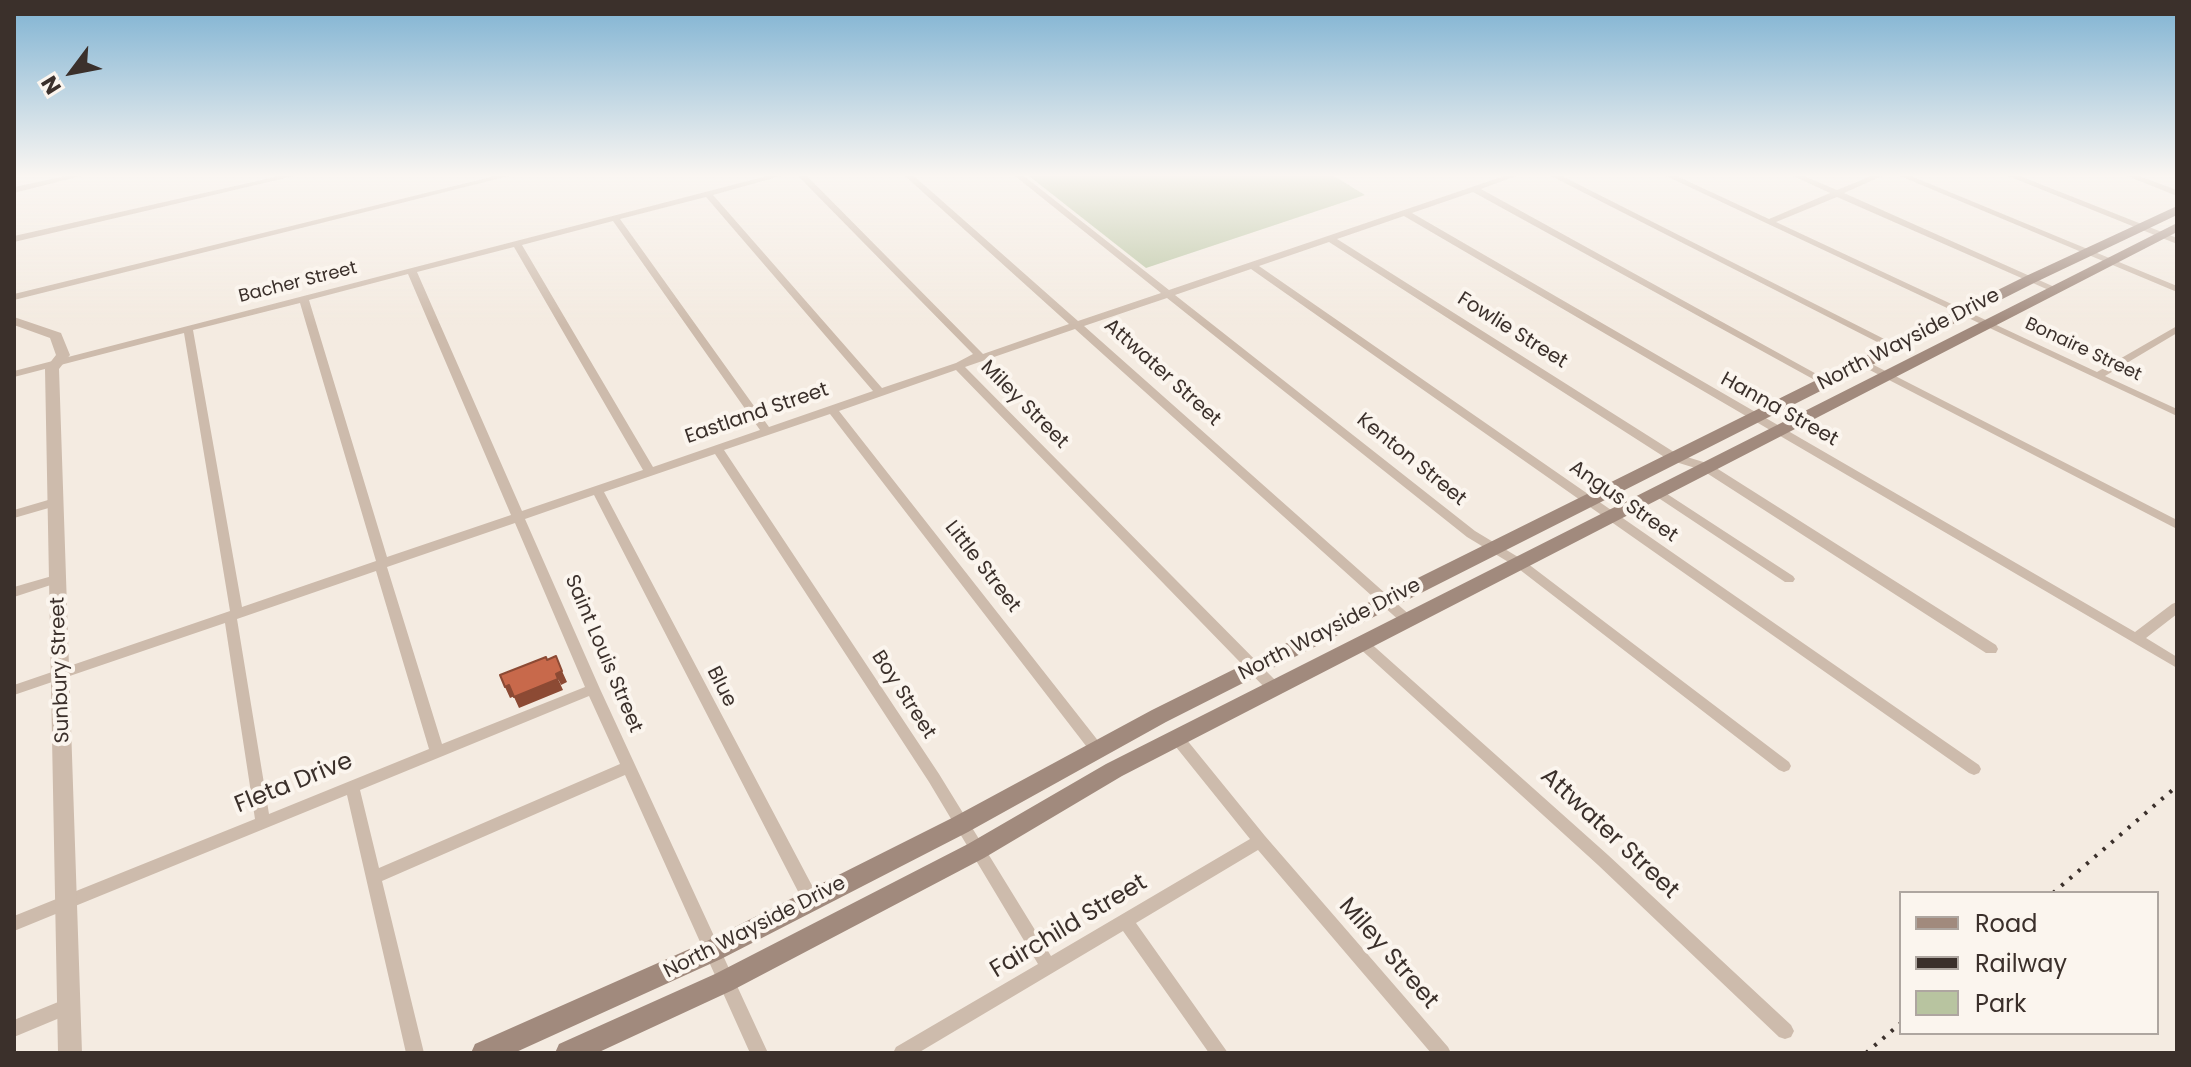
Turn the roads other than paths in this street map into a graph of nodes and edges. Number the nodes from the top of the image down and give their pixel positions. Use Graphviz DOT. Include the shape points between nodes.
graph roads {
  1 [pos="72,226"];
  2 [pos="303,226"];
  3 [pos="584,226"];
  4 [pos="621,226"];
  5 [pos="735,226"];
  6 [pos="851,226"];
  7 [pos="965,226"];
  8 [pos="1083,226"];
  9 [pos="1364,226"];
  10 [pos="1427,226"];
  11 [pos="1541,226"];
  12 [pos="1654,226"];
  13 [pos="1777,226"];
  14 [pos="1910,226"];
  15 [pos="2024,226"];
  16 [pos="2136,226"];
  17 [pos="2146,226"];
  18 [pos="2177,227"];
  19 [pos="2142,228"];
  20 [pos="2161,235"];
  21 [pos="1329,238"];
  22 [pos="14,239"];
  23 [pos="2177,241"];
  24 [pos="516,243"];
  25 [pos="2100,257"];
  26 [pos="1251,265"];
  27 [pos="411,270"];
  28 [pos="2031,279"];
  29 [pos="2054,289"];
  30 [pos="2177,289"];
  31 [pos="1170,293"];
  32 [pos="14,297"];
  33 [pos="303,298"];
  34 [pos="1963,314"];
  35 [pos="14,321"];
  36 [pos="1987,323"];
  37 [pos="1076,325"];
  38 [pos="188,328"];
  39 [pos="2177,329"];
  40 [pos="1895,347"];
  41 [pos="58,362"];
  42 [pos="1864,363"];
  43 [pos="958,366"];
  44 [pos="14,374"];
  45 [pos="1887,375"];
  46 [pos="2099,375"];
  47 [pos="1826,382"];
  48 [pos="880,393"];
  49 [pos="833,410"];
  50 [pos="2177,413"];
  51 [pos="1754,418"];
  52 [pos="1780,429"];
  53 [pos="767,432"];
  54 [pos="718,449"];
  55 [pos="1673,457"];
  56 [pos="1706,467"];
  57 [pos="650,472"];
  58 [pos="597,490"];
  59 [pos="1658,492"];
  60 [pos="1589,501"];
  61 [pos="55,502"];
  62 [pos="14,514"];
  63 [pos="519,516"];
  64 [pos="1611,516"];
  65 [pos="2177,525"];
  66 [pos="1492,548"];
  67 [pos="1519,563"];
  68 [pos="382,565"];
  69 [pos="59,578"];
  70 [pos="1789,579"];
  71 [pos="14,592"];
  72 [pos="1387,601"];
  73 [pos="2177,607"];
  74 [pos="233,615"];
  75 [pos="1407,620"];
  76 [pos="2136,639"];
  77 [pos="1362,643"];
  78 [pos="1991,649"];
  79 [pos="2177,663"];
  80 [pos="1255,668"];
  81 [pos="62,673"];
  82 [pos="1274,688"];
  83 [pos="593,689"];
  84 [pos="14,690"];
  85 [pos="1159,716"];
  86 [pos="1177,738"];
  87 [pos="1098,751"];
  88 [pos="437,752"];
  89 [pos="1784,766"];
  90 [pos="628,767"];
  91 [pos="1974,769"];
  92 [pos="352,786"];
  93 [pos="263,822"];
  94 [pos="960,825"];
  95 [pos="1260,841"];
  96 [pos="976,851"];
  97 [pos="375,877"];
  98 [pos="811,900"];
  99 [pos="67,903"];
  100 [pos="1125,921"];
  101 [pos="14,924"];
  102 [pos="712,951"];
  103 [pos="1049,967"];
  104 [pos="724,982"];
  105 [pos="68,1006"];
  106 [pos="14,1029"];
  107 [pos="1785,1031"];
  108 [pos="70,1053"];
  109 [pos="415,1053"];
  110 [pos="484,1053"];
  111 [pos="568,1053"];
  112 [pos="759,1053"];
  113 [pos="902,1053"];
  114 [pos="1219,1053"];
  115 [pos="1442,1053"];
  1 -- 22 [label="street"];
  2 -- 32 [label="street"];
  3 -- 24 [label="street, Bacher Street"];
  4 -- 53 [label="street"];
  5 -- 48 [label="street"];
  6 -- 43 [label="street, Miley Street" via="979,355"];
  7 -- 37 [label="street, Attwater Street"];
  8 -- 31 [label="street, Kenton Street"];
  9 -- 21 [label="street, Eastland Street"];
  10 -- 51 [label="street, Hanna Street"];
  11 -- 47 [label="street"];
  12 -- 40 [label="street"];
  13 -- 34 [label="street, Bonaire Street"];
  14 -- 28 [label="street"];
  15 -- 25 [label="street"];
  16 -- 19 [label="street"];
  17 -- 19 [label="main road, North Wayside Drive"];
  18 -- 20 [label="main road, North Wayside Drive"];
  19 -- 20 [label="street"];
  19 -- 25 [label="main road, North Wayside Drive"];
  20 -- 23 [label="street"];
  20 -- 25 [label="main road, North Wayside Drive"];
  21 -- 26 [label="street, Eastland Street"];
  21 -- 55 [label="street, Fowlie Street"];
  24 -- 27 [label="street, Bacher Street"];
  24 -- 57 [label="street"];
  25 -- 28 [label="main road, North Wayside Drive"];
  25 -- 29 [label="main road, North Wayside Drive"];
  25 -- 30 [label="street"];
  26 -- 31 [label="street, Eastland Street"];
  26 -- 60 [label="street, Angus Street"];
  27 -- 33 [label="street, Bacher Street"];
  27 -- 63 [label="street, Saint Louis Street"];
  28 -- 29 [label="street"];
  28 -- 34 [label="main road, North Wayside Drive"];
  29 -- 36 [label="main road, North Wayside Drive"];
  31 -- 37 [label="street, Eastland Street"];
  31 -- 66 [label="street, Kenton Street"];
  33 -- 38 [label="street, Bacher Street"];
  33 -- 68 [label="street"];
  34 -- 36 [label="street, Bonaire Street"];
  34 -- 40 [label="main road, North Wayside Drive"];
  35 -- 41 [label="street" via="56,336 63,355"];
  36 -- 45 [label="main road, North Wayside Drive"];
  36 -- 46 [label="street, Bonaire Street"];
  37 -- 43 [label="street, Eastland Street"];
  37 -- 72 [label="street, Attwater Street"];
  38 -- 41 [label="street, Bacher Street"];
  38 -- 74 [label="street"];
  39 -- 46 [label="street"];
  40 -- 42 [label="main road, North Wayside Drive"];
  41 -- 44 [label="street, Bacher Street"];
  41 -- 61 [label="street, Sunbury Street" via="52,369"];
  42 -- 45 [label="street"];
  42 -- 47 [label="main road, North Wayside Drive"];
  43 -- 48 [label="street, Eastland Street"];
  43 -- 80 [label="street, Miley Street"];
  45 -- 52 [label="main road, North Wayside Drive"];
  45 -- 65 [label="street"];
  46 -- 50 [label="street, Bonaire Street"];
  47 -- 51 [label="main road, North Wayside Drive"];
  48 -- 49 [label="street, Eastland Street"];
  49 -- 53 [label="street, Eastland Street"];
  49 -- 87 [label="street, Little Street"];
  51 -- 52 [label="street, Hanna Street"];
  51 -- 55 [label="main road, North Wayside Drive"];
  52 -- 56 [label="main road, North Wayside Drive"];
  52 -- 76 [label="street, Hanna Street"];
  53 -- 54 [label="street, Eastland Street"];
  54 -- 57 [label="street, Eastland Street"];
  54 -- 94 [label="street, Boy Street"];
  55 -- 56 [label="street, Fowlie Street"];
  55 -- 60 [label="main road, North Wayside Drive"];
  56 -- 59 [label="main road, North Wayside Drive"];
  56 -- 78 [label="street, Fowlie Street"];
  57 -- 58 [label="street, Eastland Street"];
  58 -- 63 [label="street, Eastland Street"];
  58 -- 98 [label="street, Blue"];
  59 -- 64 [label="main road, North Wayside Drive"];
  59 -- 70 [label="street"];
  60 -- 64 [label="street, Angus Street"];
  60 -- 66 [label="main road, North Wayside Drive"];
  61 -- 62 [label="street"];
  61 -- 69 [label="street, Sunbury Street"];
  63 -- 68 [label="street, Eastland Street"];
  63 -- 83 [label="street, Saint Louis Street"];
  64 -- 67 [label="main road, North Wayside Drive"];
  64 -- 91 [label="street, Angus Street"];
  66 -- 67 [label="street, Kenton Street"];
  66 -- 72 [label="main road, North Wayside Drive"];
  67 -- 75 [label="main road, North Wayside Drive"];
  67 -- 89 [label="street, Kenton Street"];
  68 -- 74 [label="street, Eastland Street"];
  68 -- 88 [label="street"];
  69 -- 71 [label="street"];
  69 -- 81 [label="street, Sunbury Street"];
  72 -- 75 [label="street, Attwater Street"];
  72 -- 80 [label="main road, North Wayside Drive"];
  73 -- 76 [label="street"];
  74 -- 81 [label="street, Eastland Street"];
  74 -- 93 [label="street"];
  75 -- 77 [label="main road, North Wayside Drive"];
  76 -- 79 [label="street, Hanna Street"];
  77 -- 82 [label="main road, North Wayside Drive"];
  77 -- 107 [label="street, Attwater Street"];
  80 -- 82 [label="street, Miley Street"];
  80 -- 85 [label="main road, North Wayside Drive"];
  81 -- 84 [label="street, Eastland Street"];
  81 -- 99 [label="street, Sunbury Street"];
  82 -- 86 [label="main road, North Wayside Drive"];
  83 -- 88 [label="street, Fleta Drive"];
  83 -- 90 [label="street, Saint Louis Street"];
  85 -- 86 [label="main road"];
  85 -- 87 [label="main road, North Wayside Drive"];
  86 -- 95 [label="street, Miley Street"];
  86 -- 96 [label="main road, North Wayside Drive"];
  87 -- 94 [label="main road, North Wayside Drive"];
  88 -- 92 [label="street, Fleta Drive"];
  90 -- 97 [label="street"];
  90 -- 102 [label="street, Saint Louis Street"];
  92 -- 93 [label="street, Fleta Drive"];
  92 -- 97 [label="street"];
  93 -- 99 [label="street, Fleta Drive"];
  94 -- 96 [label="street, Boy Street"];
  94 -- 98 [label="main road, North Wayside Drive"];
  95 -- 100 [label="street, Fairchild Street"];
  95 -- 115 [label="street, Miley Street"];
  96 -- 103 [label="street, Boy Street"];
  96 -- 104 [label="main road, North Wayside Drive"];
  97 -- 109 [label="street"];
  98 -- 102 [label="main road, North Wayside Drive"];
  99 -- 101 [label="street, Fleta Drive"];
  99 -- 105 [label="street, Sunbury Street"];
  100 -- 103 [label="street, Fairchild Street"];
  100 -- 114 [label="street"];
  102 -- 104 [label="street, Saint Louis Street"];
  102 -- 110 [label="main road, North Wayside Drive"];
  103 -- 113 [label="street, Fairchild Street"];
  104 -- 111 [label="main road, North Wayside Drive"];
  104 -- 112 [label="street, Saint Louis Street"];
  105 -- 106 [label="street"];
  105 -- 108 [label="street, Sunbury Street"];
}
